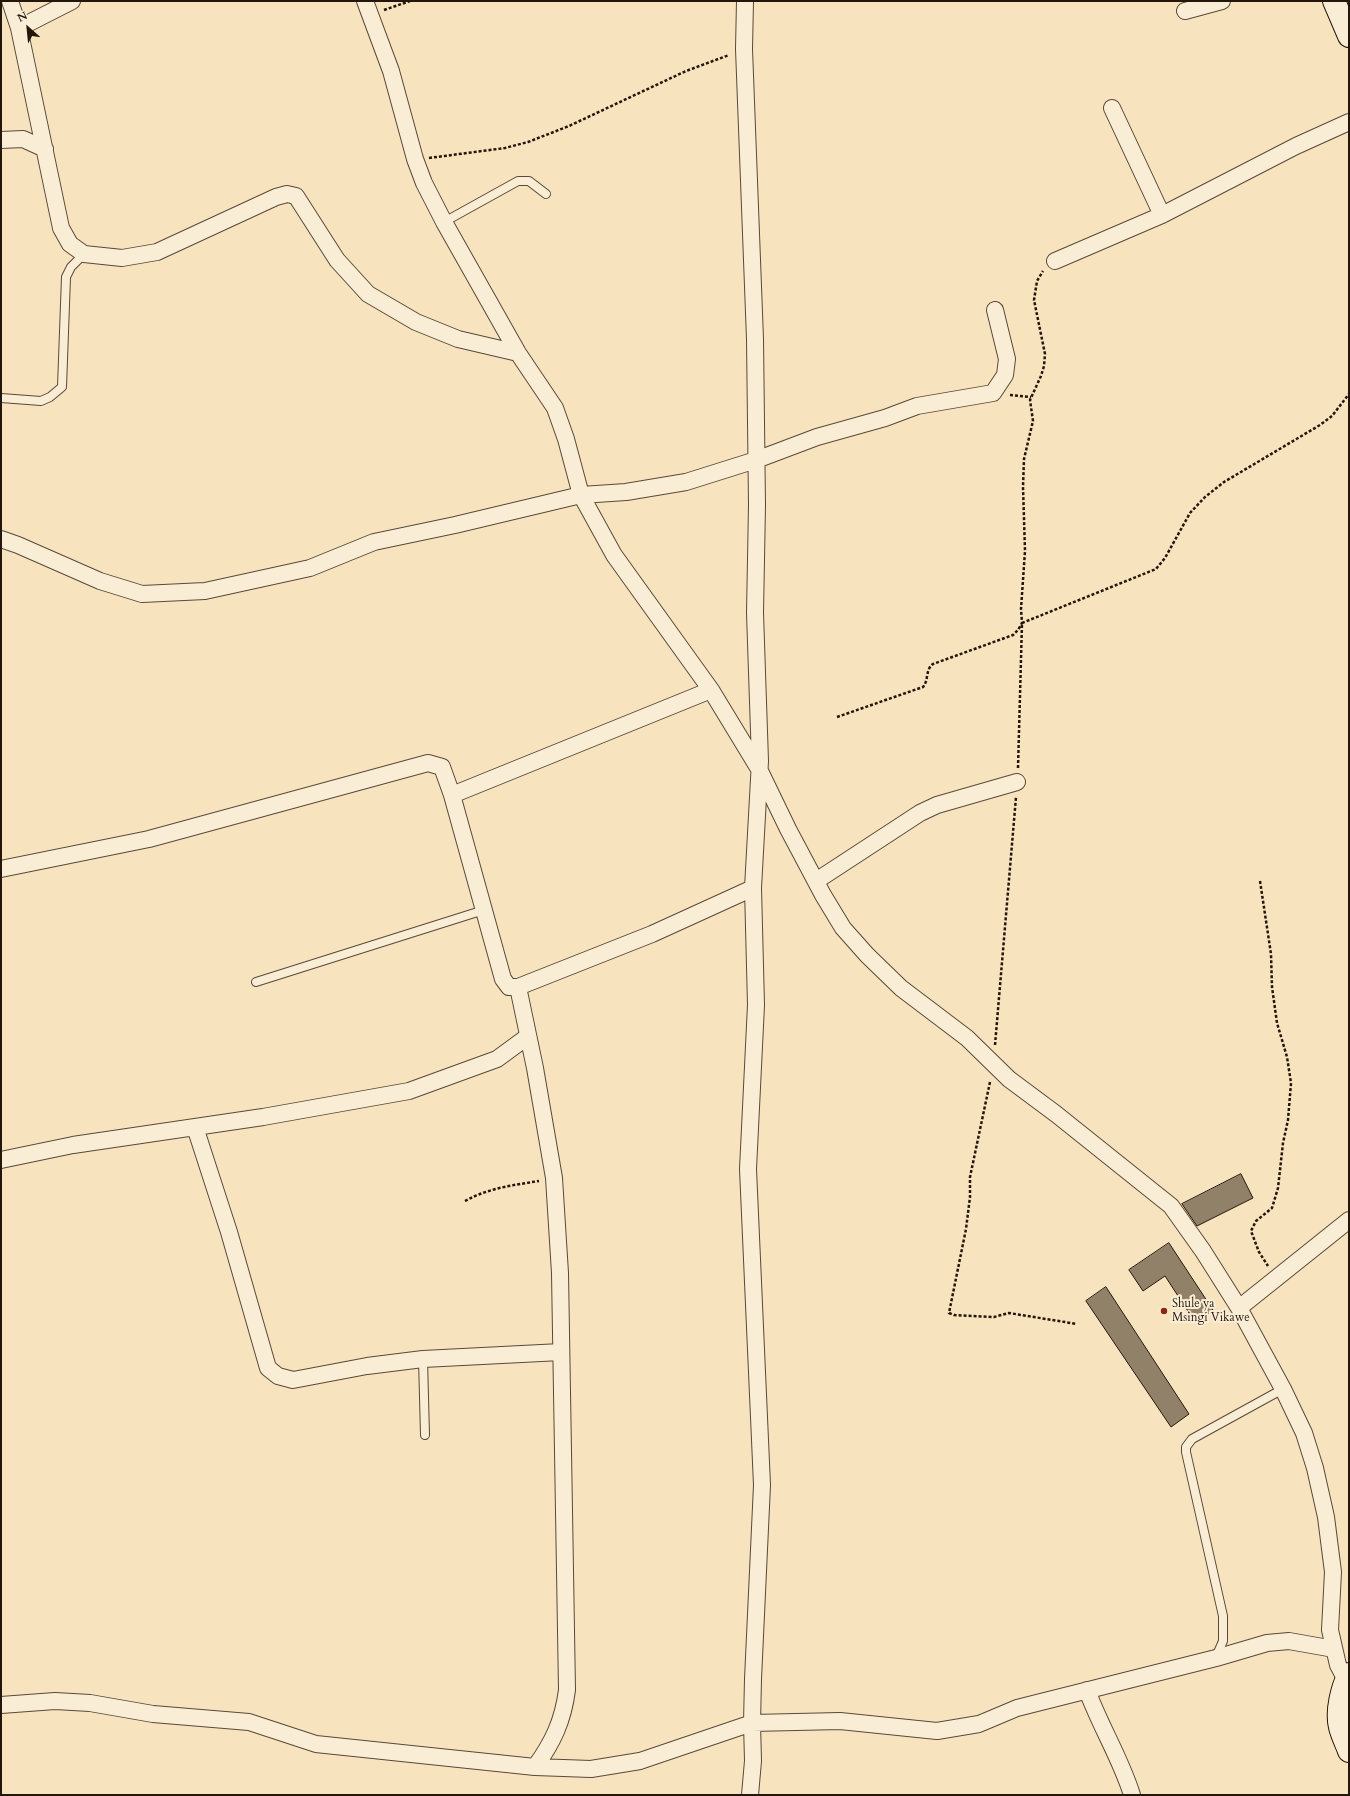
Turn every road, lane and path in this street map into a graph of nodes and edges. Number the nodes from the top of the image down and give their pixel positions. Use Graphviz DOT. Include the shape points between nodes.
graph roads {
  1 [pos="10,1"];
  2 [pos="72,1"];
  3 [pos="410,1"];
  4 [pos="745,1"];
  5 [pos="1222,1"];
  6 [pos="1334,1"];
  7 [pos="368,8"];
  8 [pos="1184,11"];
  9 [pos="19,28"];
  10 [pos="1349,36"];
  11 [pos="744,49"];
  12 [pos="1112,108"];
  13 [pos="1349,122"];
  14 [pos="1,140"];
  15 [pos="45,149"];
  16 [pos="415,159"];
  17 [pos="546,194"];
  18 [pos="1162,215"];
  19 [pos="444,222"];
  20 [pos="84,254"];
  21 [pos="1055,261"];
  22 [pos="995,310"];
  23 [pos="518,353"];
  24 [pos="1349,394"];
  25 [pos="1,398"];
  26 [pos="756,460"];
  27 [pos="581,495"];
  28 [pos="1,539"];
  29 [pos="1022,622"];
  30 [pos="711,690"];
  31 [pos="837,717"];
  32 [pos="760,769"];
  33 [pos="1017,782"];
  34 [pos="452,795"];
  35 [pos="1,869"];
  36 [pos="816,881"];
  37 [pos="1260,881"];
  38 [pos="753,888"];
  39 [pos="484,910"];
  40 [pos="256,982"];
  41 [pos="518,987"];
  42 [pos="527,1037"];
  43 [pos="993,1064"];
  44 [pos="195,1127"];
  45 [pos="1,1160"];
  46 [pos="554,1178"];
  47 [pos="465,1202"];
  48 [pos="1349,1220"];
  49 [pos="1276,1278"];
  50 [pos="1239,1308"];
  51 [pos="1077,1324"];
  52 [pos="561,1352"];
  53 [pos="423,1359"];
  54 [pos="1283,1390"];
  55 [pos="425,1435"];
  56 [pos="1334,1648"];
  57 [pos="1216,1658"];
  58 [pos="1347,1677"];
  59 [pos="1087,1690"];
  60 [pos="1,1705"];
  61 [pos="752,1723"];
  62 [pos="1349,1751"];
  63 [pos="535,1767"];
  64 [pos="750,1795"];
  65 [pos="1132,1795"];
  1 -- 9 [label="street"];
  2 -- 9 [label="street"];
  3 -- 7 [label="path"];
  4 -- 11 [label="street"];
  5 -- 8 [label="street"];
  6 -- 10 [label="street"];
  7 -- 16 [label="street" via="391,71"];
  9 -- 15 [label="street"];
  11 -- 16 [label="path" via="686,71 569,126 528,142 505,148"];
  11 -- 26 [label="street" via="755,339"];
  12 -- 18 [label="street"];
  13 -- 18 [label="street" via="1296,146"];
  14 -- 15 [label="street" via="24,139"];
  15 -- 20 [label="street" via="61,228 70,244"];
  16 -- 19 [label="street"];
  17 -- 19 [label="lane" via="529,180 518,181"];
  18 -- 21 [label="street"];
  19 -- 23 [label="street"];
  20 -- 23 [label="street" via="122,258 157,252 276,197 287,194 296,196 337,260 368,294 416,322 458,339"];
  20 -- 25 [label="lane" via="71,267 66,277 62,388 41,401"];
  21 -- 29 [label="path" via="1041,273 1034,300 1045,354 1042,376 1030,400 1033,420 1024,459 1022,487 1025,551"];
  22 -- 26 [label="street" via="1007,359 1005,375 993,393 917,406 817,437"];
  23 -- 27 [label="street" via="555,408"];
  24 -- 29 [label="path" via="1332,416 1320,425 1224,482 1205,497 1190,513 1156,569"];
  26 -- 27 [label="street" via="686,482 626,492"];
  26 -- 32 [label="street" via="755,613"];
  27 -- 28 [label="street" via="374,542 310,568 205,591 142,594 100,581"];
  27 -- 30 [label="street" via="623,569"];
  29 -- 31 [label="path" via="1012,635 933,664 929,667 923,687"];
  29 -- 33 [label="path"];
  30 -- 32 [label="street"];
  30 -- 34 [label="street"];
  32 -- 36 [label="street"];
  32 -- 38 [label="street"];
  33 -- 36 [label="street" via="937,805 920,813"];
  33 -- 43 [label="path"];
  34 -- 35 [label="street" via="442,767 428,763 149,839"];
  34 -- 39 [label="street"];
  36 -- 43 [label="street" via="844,928 867,955 901,988 967,1038"];
  37 -- 49 [label="path" via="1271,954 1277,1023 1287,1057 1291,1083 1278,1188 1272,1208 1256,1221 1251,1231 1259,1252"];
  38 -- 41 [label="street" via="652,934"];
  38 -- 61 [label="street" via="756,1005 748,1169 762,1486"];
  39 -- 40 [label="lane"];
  39 -- 41 [label="street" via="503,979 509,987"];
  41 -- 42 [label="street"];
  42 -- 44 [label="street" via="497,1059 409,1091"];
  42 -- 46 [label="street" via="535,1068"];
  43 -- 50 [label="street" via="1170,1206 1203,1251"];
  43 -- 51 [label="path" via="970,1177 966,1229 949,1313 994,1317 1009,1313"];
  44 -- 45 [label="street" via="73,1145"];
  44 -- 53 [label="street" via="229,1232 268,1368 278,1376 293,1380 367,1366"];
  46 -- 47 [label="path" via="479,1194"];
  46 -- 52 [label="street" via="560,1273"];
  48 -- 49 [label="street"];
  49 -- 50 [label="street"];
  50 -- 54 [label="street"];
  52 -- 53 [label="street"];
  52 -- 63 [label="street" via="567,1690 565,1709 557,1731"];
  53 -- 55 [label="lane"];
  54 -- 56 [label="street" via="1304,1433 1326,1517 1333,1572 1330,1630"];
  54 -- 57 [label="lane" via="1192,1439 1186,1446 1223,1616 1223,1641"];
  56 -- 57 [label="street" via="1289,1642 1267,1643"];
  56 -- 58 [label="street" via="1338,1665"];
  57 -- 59 [label="street"];
  58 -- 62 [label="street" via="1340,1704 1340,1725"];
  59 -- 61 [label="street" via="1016,1708 979,1724 937,1731 840,1721"];
  59 -- 65 [label="street"];
  60 -- 63 [label="street" via="55,1701 90,1703 153,1714 249,1722 316,1744"];
  61 -- 63 [label="street" via="640,1761 591,1769"];
  61 -- 64 [label="street" via="753,1761"];
}
